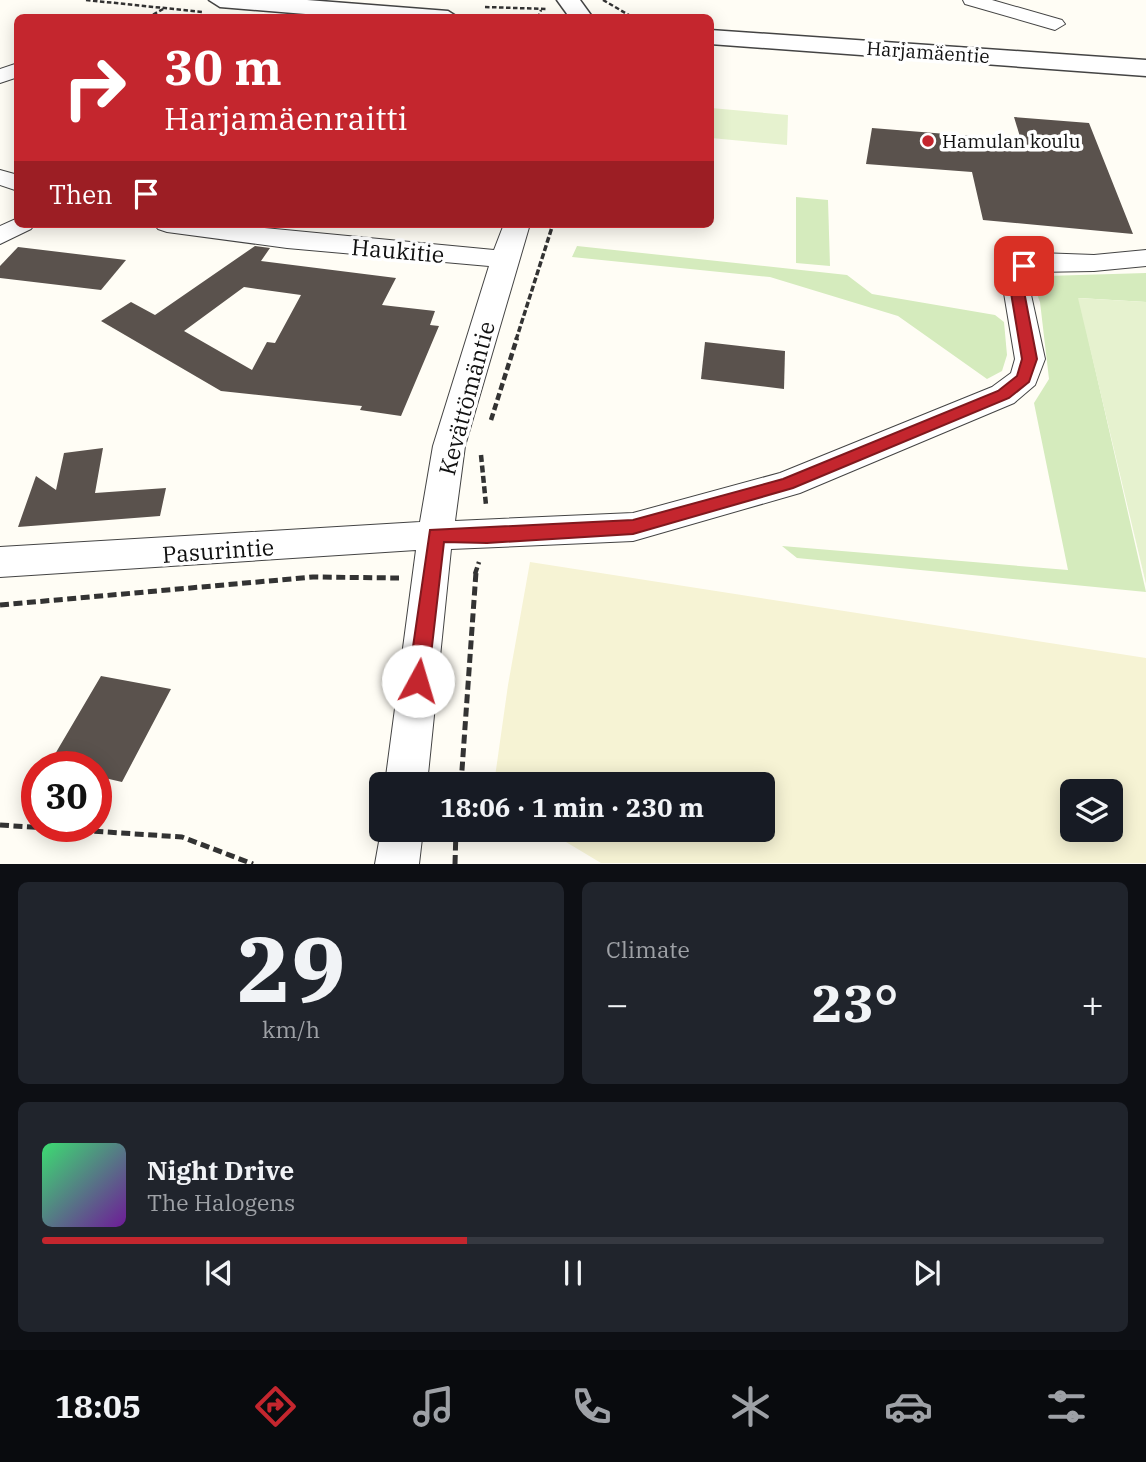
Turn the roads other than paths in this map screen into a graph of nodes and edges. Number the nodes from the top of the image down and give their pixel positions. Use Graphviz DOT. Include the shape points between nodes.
graph roads {
  1 [pos="568,0"];
  2 [pos="972,0"];
  3 [pos="216,6"];
  4 [pos="371,14"];
  5 [pos="579,14"];
  6 [pos="1055,24"];
  7 [pos="714,37"];
  8 [pos="1146,68"];
  9 [pos="197,228"];
  10 [pos="516,228"];
  11 [pos="1146,258"];
  12 [pos="504,259"];
  13 [pos="436,535"];
  14 [pos="0,562"];
  15 [pos="407,772"];
  16 [pos="400,842"];
  17 [pos="397,863"];
  1 -- 5 [label="street"];
  2 -- 6 [label="street"];
  3 -- 4 [label="street"];
  7 -- 8 [label="street, Harjamäentie"];
  9 -- 12 [label="street, Haukitie"];
  10 -- 12 [label="street, Kevättömäntie"];
  11 -- 13 [label="street, Pasurintie" via="1039,261 1024,266 1015,281 1030,359 1024,378 1003,395 788,484 633,527"];
  12 -- 13 [label="street, Kevättömäntie" via="449,446"];
  13 -- 14 [label="street, Pasurintie"];
  13 -- 15 [label="street, Kevättömäntie"];
  16 -- 17 [label="street"];
}
